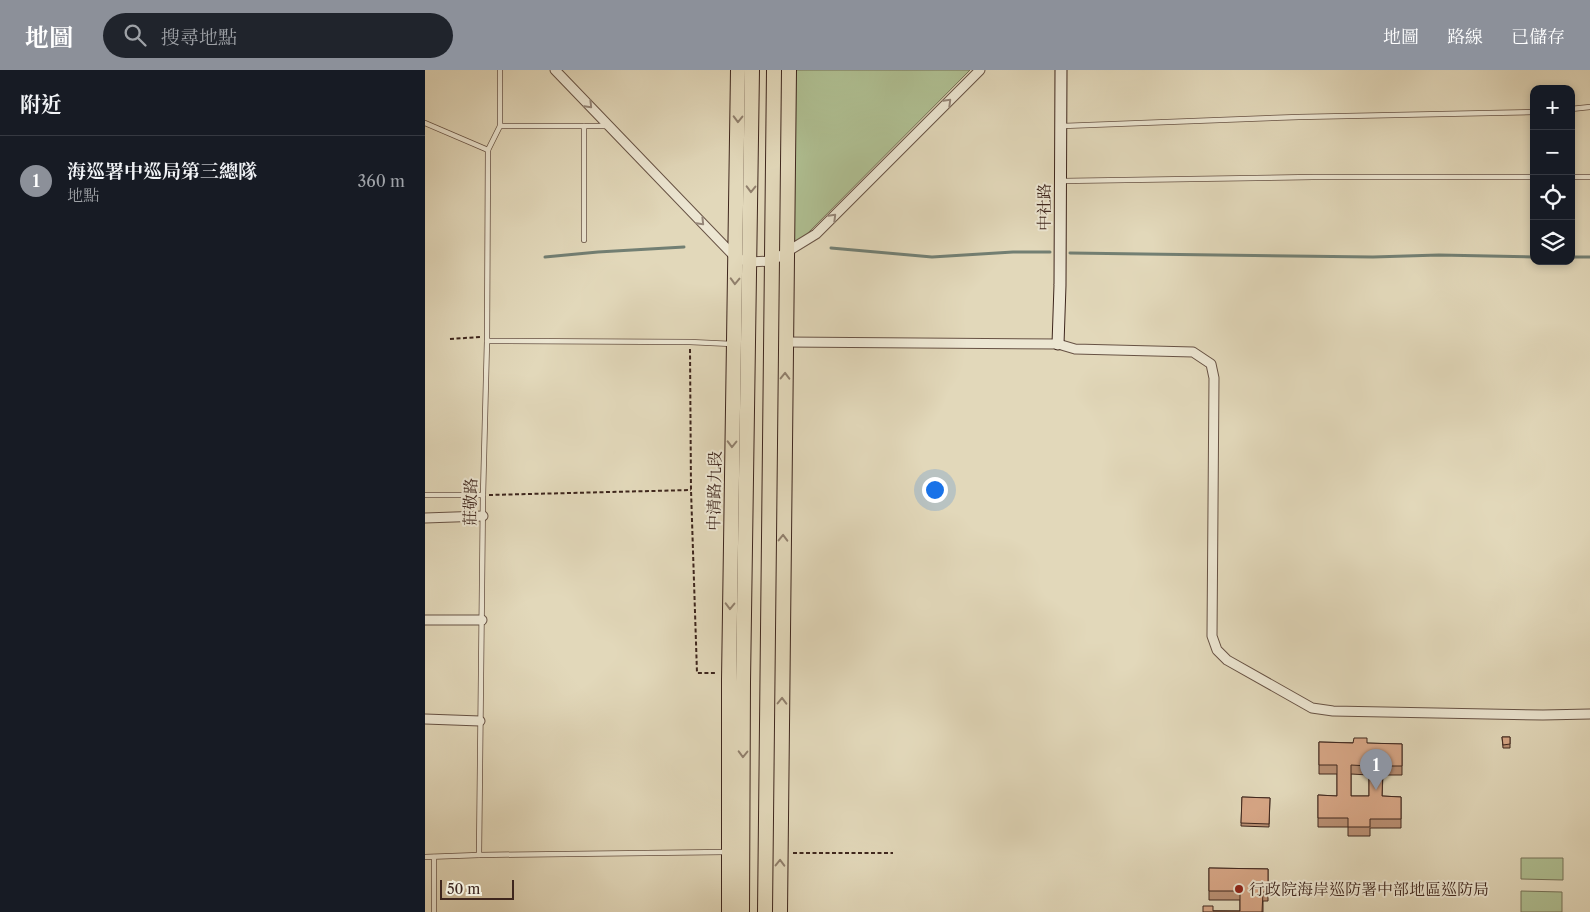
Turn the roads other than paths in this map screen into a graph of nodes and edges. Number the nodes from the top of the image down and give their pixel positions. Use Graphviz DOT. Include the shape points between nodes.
graph roads {
  1 [pos="501,70"];
  2 [pos="555,70"];
  3 [pos="738,70"];
  4 [pos="752,70"];
  5 [pos="774,70"];
  6 [pos="789,70"];
  7 [pos="980,70"];
  8 [pos="1061,70"];
  9 [pos="1590,107"];
  10 [pos="1575,109"];
  11 [pos="1530,112"];
  12 [pos="425,123"];
  13 [pos="500,126"];
  14 [pos="583,126"];
  15 [pos="609,126"];
  16 [pos="1061,126"];
  17 [pos="488,150"];
  18 [pos="1530,177"];
  19 [pos="1575,177"];
  20 [pos="1590,177"];
  21 [pos="1061,182"];
  22 [pos="584,240"];
  23 [pos="788,252"];
  24 [pos="736,258"];
  25 [pos="772,261"];
  26 [pos="750,262"];
  27 [pos="487,339"];
  28 [pos="785,342"];
  29 [pos="733,344"];
  30 [pos="1058,344"];
  31 [pos="425,495"];
  32 [pos="483,495"];
  33 [pos="483,516"];
  34 [pos="425,518"];
  35 [pos="425,620"];
  36 [pos="482,620"];
  37 [pos="1590,714"];
  38 [pos="425,719"];
  39 [pos="480,721"];
  40 [pos="730,852"];
  41 [pos="479,855"];
  42 [pos="425,857"];
  43 [pos="434,857"];
  44 [pos="434,912"];
  45 [pos="729,912"];
  46 [pos="742,912"];
  47 [pos="765,912"];
  48 [pos="780,912"];
  1 -- 13 [label="lane"];
  2 -- 15 [label="street, one-way"];
  3 -- 24 [label="main road, 中清路九段, one-way"];
  4 -- 26 [label="main road, 中清路九段, one-way"];
  5 -- 25 [label="main road"];
  6 -- 23 [label="main road"];
  23 -- 7 [label="street, one-way" via="816,234"];
  8 -- 16 [label="street, 中社路"];
  9 -- 10 [label="lane"];
  11 -- 16 [label="lane"];
  12 -- 17 [label="lane"];
  13 -- 14 [label="lane"];
  13 -- 17 [label="lane"];
  14 -- 15 [label="lane"];
  14 -- 22 [label="lane"];
  15 -- 24 [label="street, one-way"];
  16 -- 21 [label="street, 中社路"];
  17 -- 27 [label="lane, 莊敬路"];
  18 -- 21 [label="lane"];
  19 -- 20 [label="lane"];
  21 -- 30 [label="street, 中社路"];
  23 -- 25 [label="street"];
  23 -- 28 [label="main road"];
  24 -- 26 [label="street"];
  24 -- 29 [label="main road, 中清路九段, one-way"];
  25 -- 26 [label="street"];
  25 -- 47 [label="main road"];
  26 -- 46 [label="main road, 中清路九段, one-way"];
  27 -- 29 [label="lane"];
  27 -- 32 [label="lane, 莊敬路"];
  28 -- 30 [label="street"];
  48 -- 28 [label="main road, one-way"];
  29 -- 40 [label="main road, 中清路九段, one-way"];
  30 -- 37 [label="street" via="1075,349 1193,352 1211,364 1214,378 1212,636 1217,650 1227,660 1312,708"];
  31 -- 32 [label="lane"];
  32 -- 33 [label="lane, 莊敬路"];
  33 -- 34 [label="street"];
  33 -- 36 [label="lane, 莊敬路"];
  35 -- 36 [label="street"];
  36 -- 39 [label="lane, 莊敬路"];
  38 -- 39 [label="street"];
  39 -- 41 [label="lane, 莊敬路"];
  40 -- 41 [label="lane"];
  40 -- 45 [label="main road, 中清路九段"];
  41 -- 43 [label="lane"];
  42 -- 43 [label="lane"];
  43 -- 44 [label="lane"];
}
